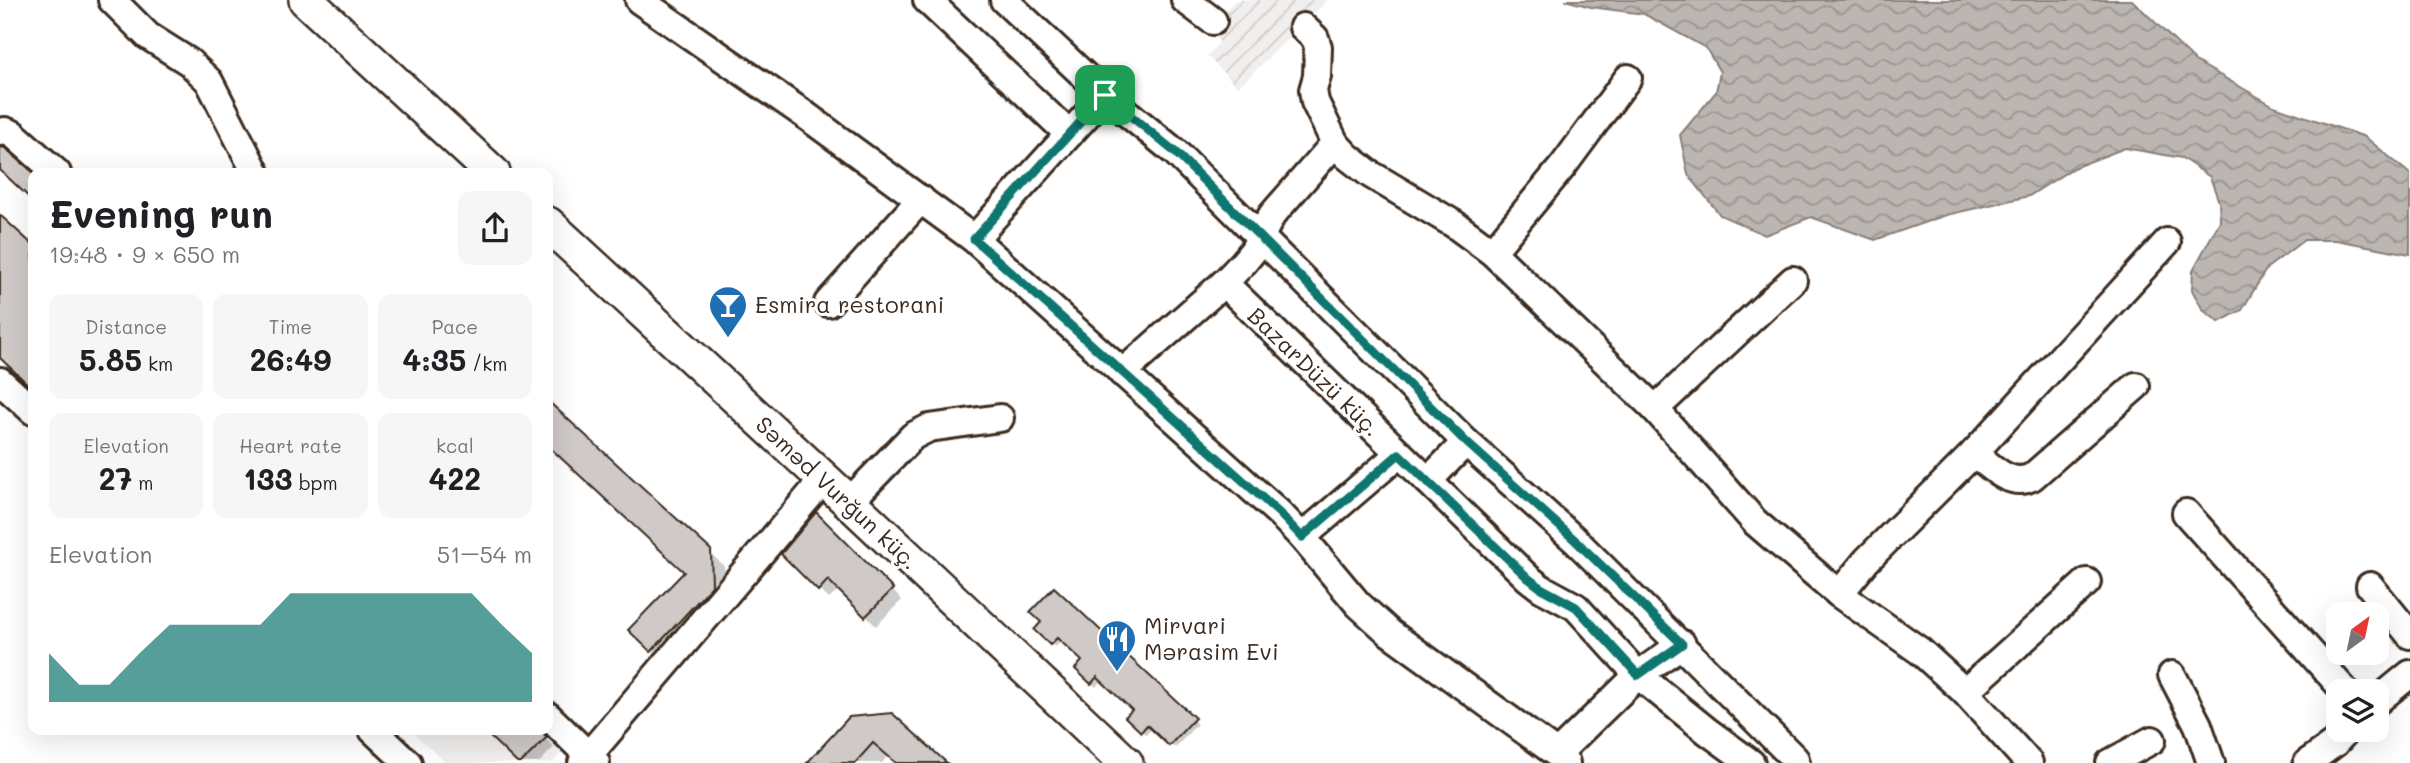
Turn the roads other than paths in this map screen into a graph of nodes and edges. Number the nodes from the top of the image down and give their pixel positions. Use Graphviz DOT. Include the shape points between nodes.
graph roads {
  1 [pos="112,0"];
  2 [pos="306,0"];
  3 [pos="639,0"];
  4 [pos="927,0"];
  5 [pos="1004,0"];
  6 [pos="1185,0"];
  7 [pos="1213,21"];
  8 [pos="1303,27"];
  9 [pos="1628,78"];
  10 [pos="1105,95"];
  11 [pos="0,132"];
  12 [pos="1069,134"];
  13 [pos="1335,143"];
  14 [pos="51,168"];
  15 [pos="253,168"];
  16 [pos="488,168"];
  17 [pos="921,200"];
  18 [pos="553,229"];
  19 [pos="1261,237"];
  20 [pos="974,239"];
  21 [pos="2167,242"];
  22 [pos="1492,252"];
  23 [pos="1793,280"];
  24 [pos="1224,284"];
  25 [pos="828,303"];
  26 [pos="1122,373"];
  27 [pos="0,381"];
  28 [pos="2136,386"];
  29 [pos="28,406"];
  30 [pos="1655,409"];
  31 [pos="1000,418"];
  32 [pos="1466,442"];
  33 [pos="1974,453"];
  34 [pos="1399,454"];
  35 [pos="823,480"];
  36 [pos="1428,481"];
  37 [pos="849,502"];
  38 [pos="2186,513"];
  39 [pos="1302,537"];
  40 [pos="2087,582"];
  41 [pos="2370,586"];
  42 [pos="1839,594"];
  43 [pos="2410,635"];
  44 [pos="1682,644"];
  45 [pos="2410,674"];
  46 [pos="1638,675"];
  47 [pos="2172,675"];
  48 [pos="2334,679"];
  49 [pos="2389,691"];
  50 [pos="1965,692"];
  51 [pos="553,721"];
  52 [pos="378,735"];
  53 [pos="2152,740"];
  54 [pos="2336,742"];
  55 [pos="1561,758"];
  56 [pos="589,761"];
  57 [pos="408,763"];
  58 [pos="1126,763"];
  59 [pos="1751,763"];
  60 [pos="1796,763"];
  61 [pos="2029,763"];
  62 [pos="2110,763"];
  63 [pos="2211,763"];
  64 [pos="2307,763"];
  1 -- 15 [label="street" via="148,36 209,81"];
  2 -- 16 [label="main road"];
  3 -- 17 [label="street"];
  4 -- 12 [label="street"];
  5 -- 10 [label="street"];
  6 -- 7 [label="street"];
  8 -- 13 [label="street" via="1315,37 1318,47 1315,102"];
  9 -- 22 [label="street"];
  10 -- 12 [label="street"];
  10 -- 19 [label="street" via="1175,152"];
  11 -- 14 [label="street" via="13,134"];
  12 -- 20 [label="street"];
  13 -- 19 [label="street" via="1272,215"];
  13 -- 22 [label="street" via="1370,174"];
  17 -- 20 [label="street"];
  17 -- 25 [label="street"];
  18 -- 35 [label="main road, Səməd Vurğun küç."];
  19 -- 24 [label="street"];
  19 -- 32 [label="street"];
  20 -- 26 [label="street"];
  21 -- 33 [label="street"];
  22 -- 30 [label="street"];
  23 -- 30 [label="street"];
  24 -- 26 [label="street"];
  24 -- 34 [label="street, BazarDüzü küç."];
  26 -- 39 [label="street"];
  27 -- 29 [label="street"];
  28 -- 33 [label="street" via="2023,481 2004,476"];
  30 -- 42 [label="street" via="1755,522"];
  31 -- 37 [label="street" via="929,428 913,436"];
  32 -- 36 [label="street"];
  32 -- 44 [label="street"];
  33 -- 42 [label="street"];
  34 -- 36 [label="street, BazarDüzü küç."];
  34 -- 39 [label="street"];
  35 -- 37 [label="main road, Səməd Vurğun küç."];
  35 -- 56 [label="street"];
  36 -- 46 [label="street, BazarDüzü küç." via="1528,578 1581,612"];
  37 -- 58 [label="main road, Səməd Vurğun küç."];
  38 -- 48 [label="street"];
  39 -- 55 [label="street" via="1390,633"];
  40 -- 50 [label="street"];
  41 -- 43 [label="street"];
  42 -- 50 [label="street" via="1920,651"];
  44 -- 46 [label="street"];
  44 -- 60 [label="street"];
  45 -- 49 [label="street"];
  46 -- 55 [label="street"];
  46 -- 59 [label="street, BazarDüzü küç."];
  47 -- 63 [label="street" via="2198,725"];
  50 -- 61 [label="street"];
  51 -- 56 [label="street"];
  52 -- 57 [label="street"];
  53 -- 62 [label="street"];
  54 -- 64 [label="street"];
}
